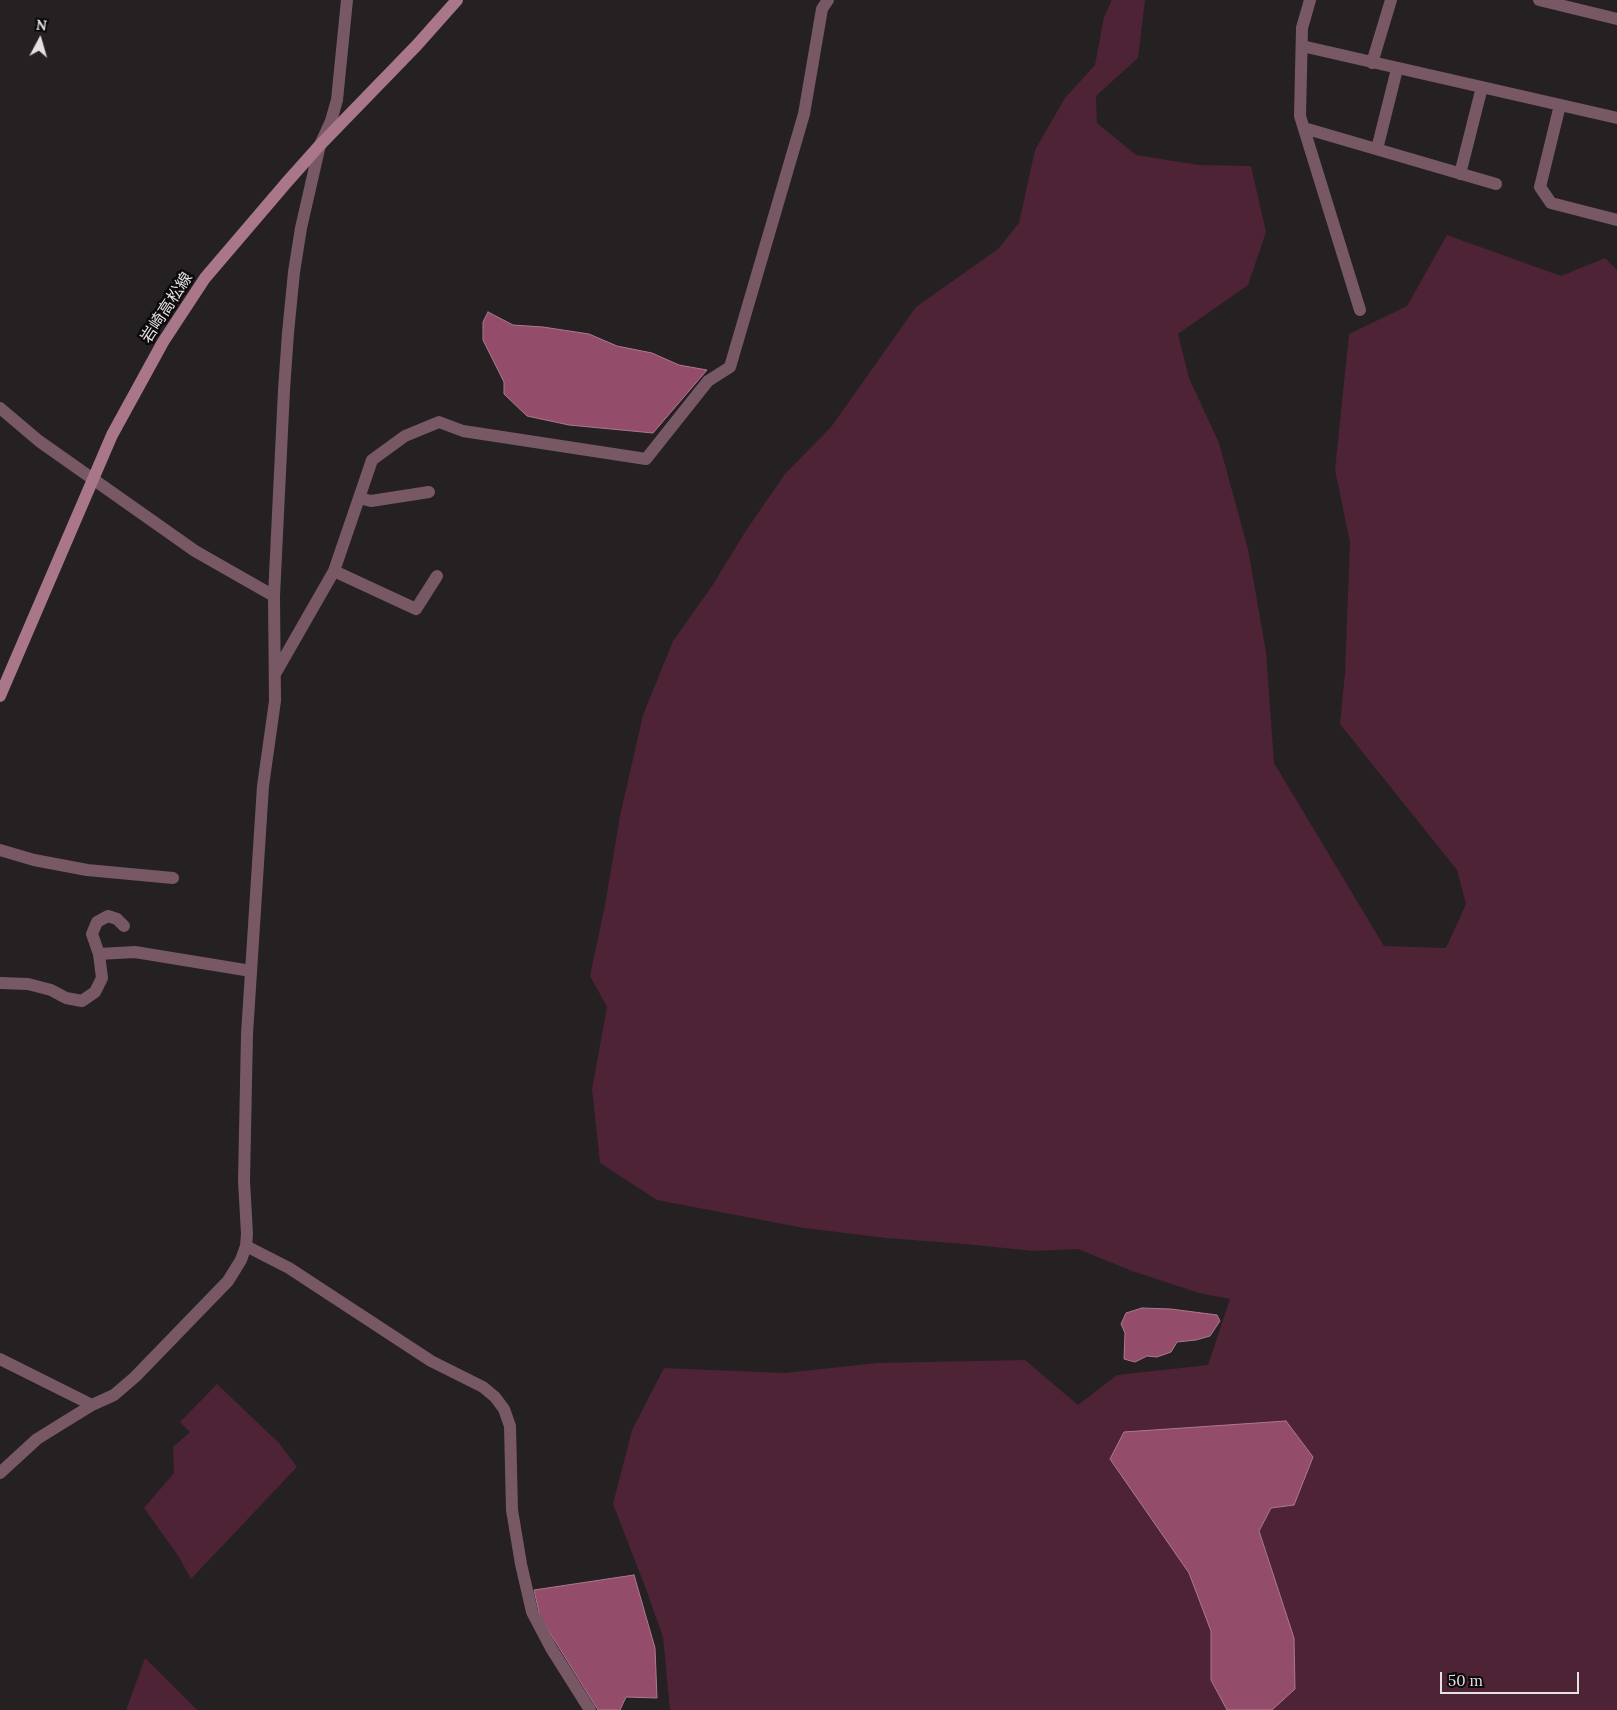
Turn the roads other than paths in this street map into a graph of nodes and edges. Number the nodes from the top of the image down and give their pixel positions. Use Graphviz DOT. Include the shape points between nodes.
graph roads {
  1 [pos="347,0"];
  2 [pos="457,0"];
  3 [pos="828,0"];
  4 [pos="1310,0"];
  5 [pos="1391,0"];
  6 [pos="1539,0"];
  7 [pos="1617,19"];
  8 [pos="1302,46"];
  9 [pos="1372,63"];
  10 [pos="1397,69"];
  11 [pos="1482,87"];
  12 [pos="1560,105"];
  13 [pos="1617,118"];
  14 [pos="1304,128"];
  15 [pos="320,145"];
  16 [pos="1377,150"];
  17 [pos="1460,174"];
  18 [pos="1496,184"];
  19 [pos="1617,220"];
  20 [pos="1360,310"];
  21 [pos="0,408"];
  22 [pos="93,479"];
  23 [pos="429,492"];
  24 [pos="359,498"];
  25 [pos="334,571"];
  26 [pos="437,576"];
  27 [pos="274,596"];
  28 [pos="275,674"];
  29 [pos="0,696"];
  30 [pos="0,850"];
  31 [pos="173,878"];
  32 [pos="124,926"];
  33 [pos="99,954"];
  34 [pos="251,970"];
  35 [pos="0,983"];
  36 [pos="246,1246"];
  37 [pos="0,1359"];
  38 [pos="92,1405"];
  39 [pos="0,1473"];
  40 [pos="590,1710"];
  1 -- 15 [label="street" via="337,100"];
  2 -- 15 [label="main road, 岩崎高松線" via="417,46"];
  3 -- 24 [label="street" via="822,9 804,114 730,367 708,381 646,458 463,431 439,422 405,436 372,460"];
  4 -- 8 [label="street" via="1302,28"];
  5 -- 9 [label="street"];
  6 -- 7 [label="street"];
  8 -- 9 [label="street"];
  8 -- 14 [label="street" via="1300,116"];
  9 -- 10 [label="street"];
  10 -- 11 [label="street"];
  10 -- 16 [label="street"];
  11 -- 12 [label="street"];
  11 -- 17 [label="street"];
  12 -- 13 [label="street"];
  12 -- 19 [label="street" via="1540,187 1551,203"];
  14 -- 16 [label="street"];
  14 -- 20 [label="street"];
  15 -- 22 [label="main road, 岩崎高松線" via="205,278 163,342 112,435"];
  15 -- 27 [label="street" via="294,272 284,390"];
  16 -- 17 [label="street"];
  17 -- 18 [label="street"];
  21 -- 22 [label="street" via="39,441"];
  22 -- 27 [label="street" via="195,551"];
  22 -- 29 [label="main road, 岩崎高松線"];
  23 -- 24 [label="street" via="371,502"];
  24 -- 25 [label="street"];
  25 -- 26 [label="street" via="416,609"];
  25 -- 28 [label="street"];
  27 -- 28 [label="street"];
  28 -- 34 [label="street" via="275,701 263,786"];
  30 -- 31 [label="street" via="87,870"];
  32 -- 33 [label="street" via="108,916 97,922 92,934"];
  33 -- 34 [label="street" via="135,952"];
  33 -- 35 [label="street" via="102,978 95,992 82,1001 28,984"];
  34 -- 36 [label="street" via="245,1141"];
  36 -- 38 [label="street" via="228,1281 199,1313 114,1395"];
  36 -- 40 [label="street" via="288,1268 431,1361 483,1387 504,1409 510,1426 512,1510 532,1612"];
  37 -- 38 [label="street"];
  38 -- 39 [label="street" via="37,1438"];
}
